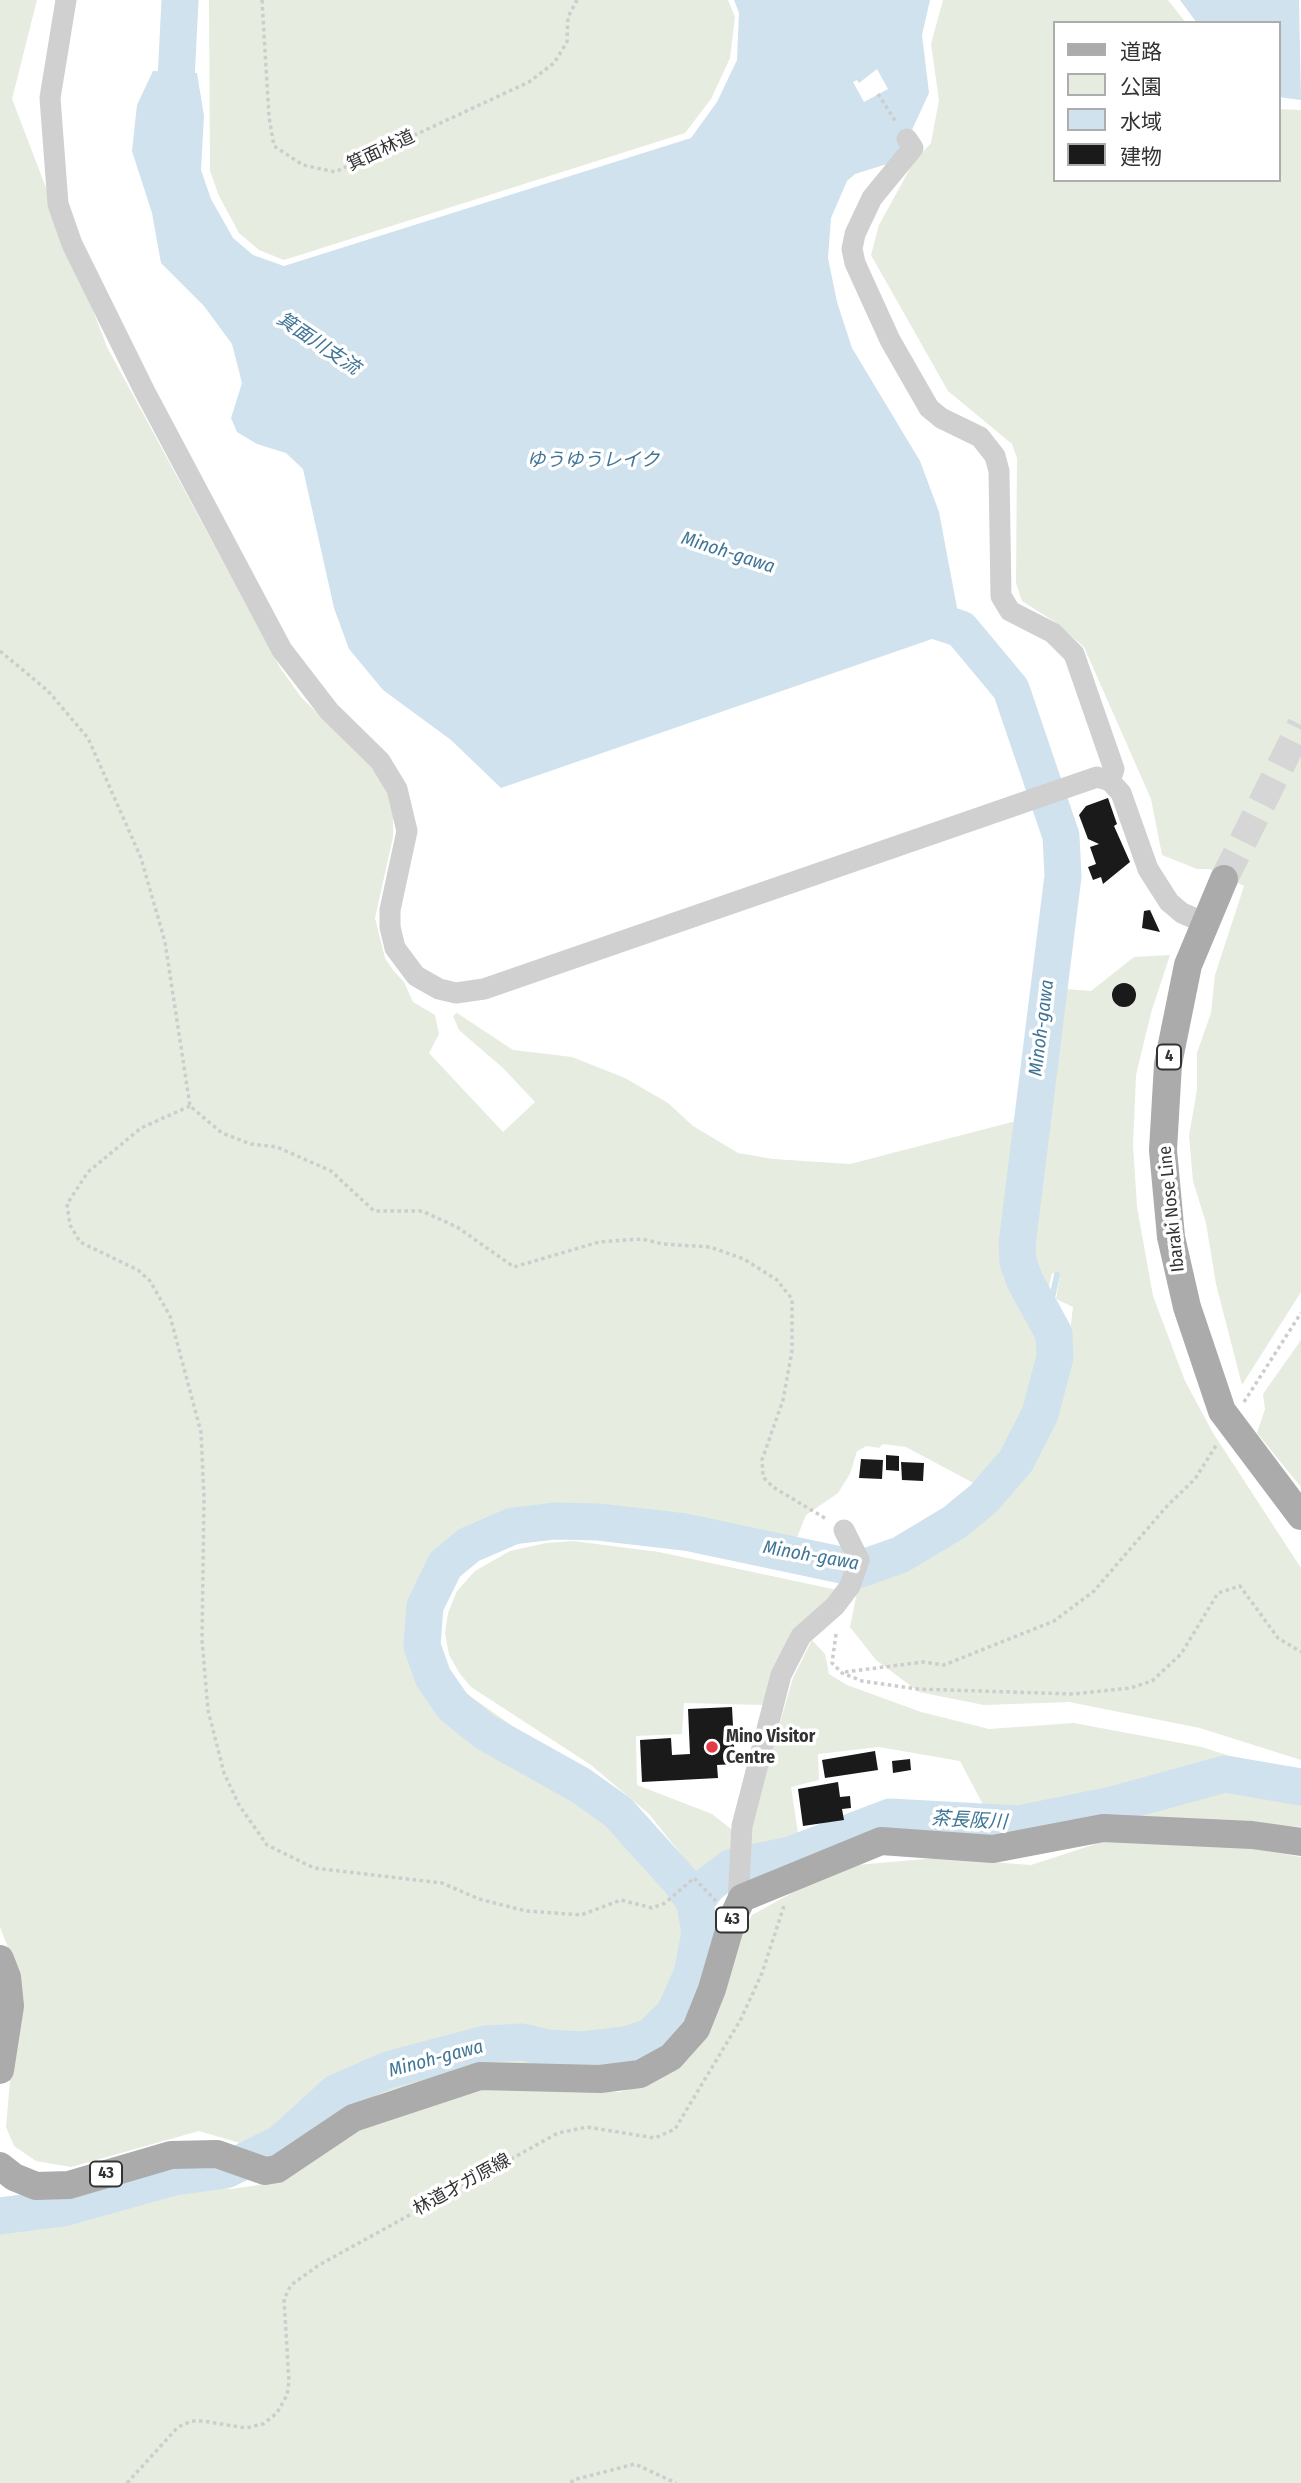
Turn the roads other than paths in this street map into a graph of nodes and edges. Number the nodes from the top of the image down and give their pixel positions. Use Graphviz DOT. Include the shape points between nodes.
graph roads {
  1 [pos="66,0"];
  2 [pos="907,139"];
  3 [pos="1110,781"];
  4 [pos="1224,879"];
  5 [pos="1203,928"];
  6 [pos="1301,1516"];
  7 [pos="844,1530"];
  8 [pos="1301,1842"];
  9 [pos="738,1903"];
  10 [pos="0,1959"];
  11 [pos="0,2070"];
  12 [pos="0,2166"];
  1 -- 3 [label="street" via="50,98 58,204 72,244 145,392 291,665 380,761 397,789 407,831 390,910 391,932 405,965 422,980 461,994 484,989 1091,777"];
  2 -- 3 [label="street" via="913,148 872,198 855,234 855,263 890,340 929,408 980,437 995,456 1001,596 1010,611 1053,633 1074,654 1114,769"];
  3 -- 5 [label="street" via="1121,793 1160,889"];
  4 -- 5 [label="main road, Ibaraki Nose Line / 4"];
  5 -- 6 [label="main road, Ibaraki Nose Line / 4" via="1180,999 1168,1064 1163,1150 1171,1237 1187,1307 1222,1411"];
  7 -- 9 [label="street" via="859,1560 850,1586 801,1636 785,1664 751,1787 738,1864"];
  8 -- 9 [label="main road, 43" via="1252,1835 1103,1828 993,1849 881,1841 751,1892"];
  9 -- 12 [label="main road, 43" via="700,2021 687,2042 657,2066 631,2076 480,2076 353,2118 277,2169 265,2171 217,2154 171,2155 69,2185 36,2186"];
  10 -- 11 [label="main road" via="10,2006"];
}
